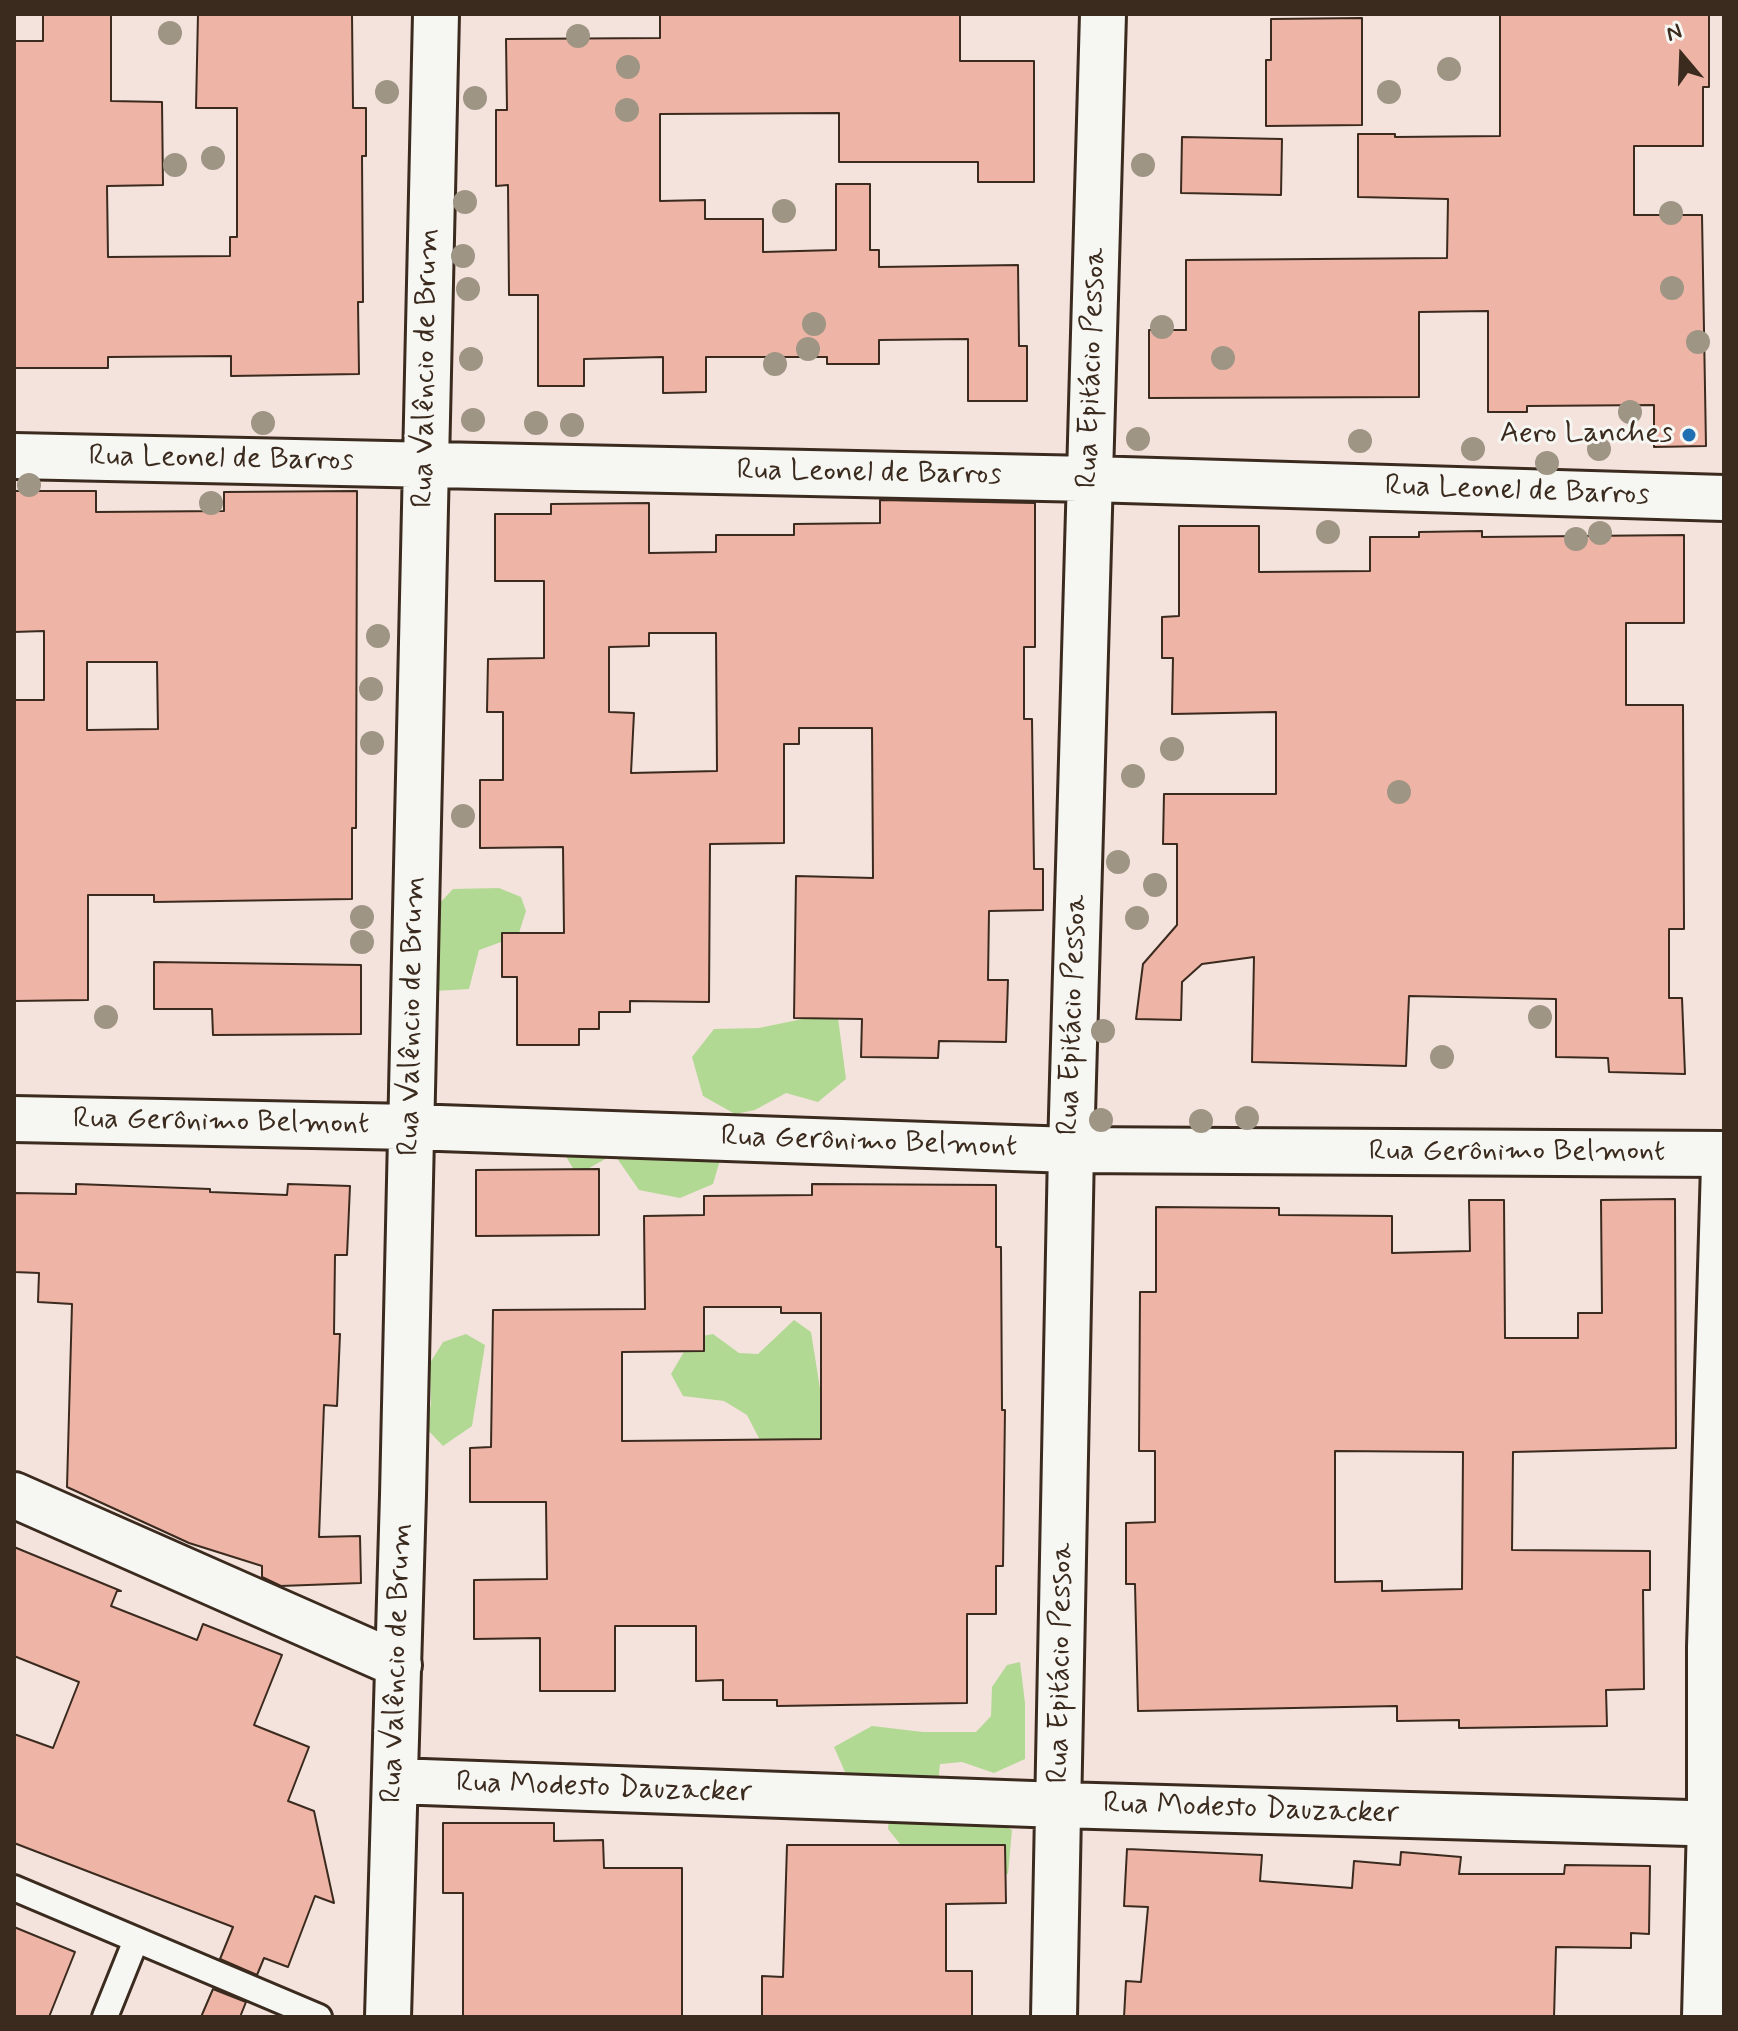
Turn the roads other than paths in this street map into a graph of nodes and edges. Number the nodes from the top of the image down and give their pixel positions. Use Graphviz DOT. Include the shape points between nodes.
graph roads {
  1 [pos="436,14"];
  2 [pos="1103,14"];
  3 [pos="14,456"];
  4 [pos="425,464"];
  5 [pos="1090,479"];
  6 [pos="1724,498"];
  7 [pos="14,1119"];
  8 [pos="411,1127"];
  9 [pos="1071,1150"];
  10 [pos="1724,1154"];
  11 [pos="1724,1165"];
  12 [pos="14,1495"];
  13 [pos="399,1665"];
  14 [pos="395,1781"];
  15 [pos="1060,1805"];
  16 [pos="1717,1824"];
  17 [pos="14,1888"];
  18 [pos="136,1940"];
  19 [pos="105,2017"];
  20 [pos="319,2017"];
  21 [pos="388,2017"];
  22 [pos="1054,2017"];
  23 [pos="1705,2017"];
  1 -- 4 [label="street, Rua Valêncio de Brum"];
  2 -- 5 [label="street, Rua Epitácio Pessoa"];
  3 -- 4 [label="street, Rua Leonel de Barros"];
  4 -- 5 [label="street, Rua Leonel de Barros"];
  4 -- 8 [label="street, Rua Valêncio de Brum"];
  5 -- 6 [label="street, Rua Leonel de Barros"];
  5 -- 9 [label="street, Rua Epitácio Pessoa"];
  7 -- 8 [label="street, Rua Gerônimo Belmont"];
  8 -- 9 [label="street, Rua Gerônimo Belmont"];
  8 -- 13 [label="street, Rua Valêncio de Brum"];
  9 -- 10 [label="street, Rua Gerônimo Belmont"];
  9 -- 15 [label="street, Rua Epitácio Pessoa"];
  11 -- 16 [label="street" via="1710,1647"];
  12 -- 13 [label="street"];
  13 -- 14 [label="street, Rua Valêncio de Brum"];
  14 -- 15 [label="street, Rua Modesto Dauzacker"];
  14 -- 21 [label="street, Rua Valêncio de Brum"];
  15 -- 16 [label="street, Rua Modesto Dauzacker"];
  15 -- 22 [label="street, Rua Epitácio Pessoa"];
  16 -- 23 [label="street"];
  17 -- 18 [label="lane"];
  18 -- 19 [label="lane"];
  18 -- 20 [label="lane"];
}
